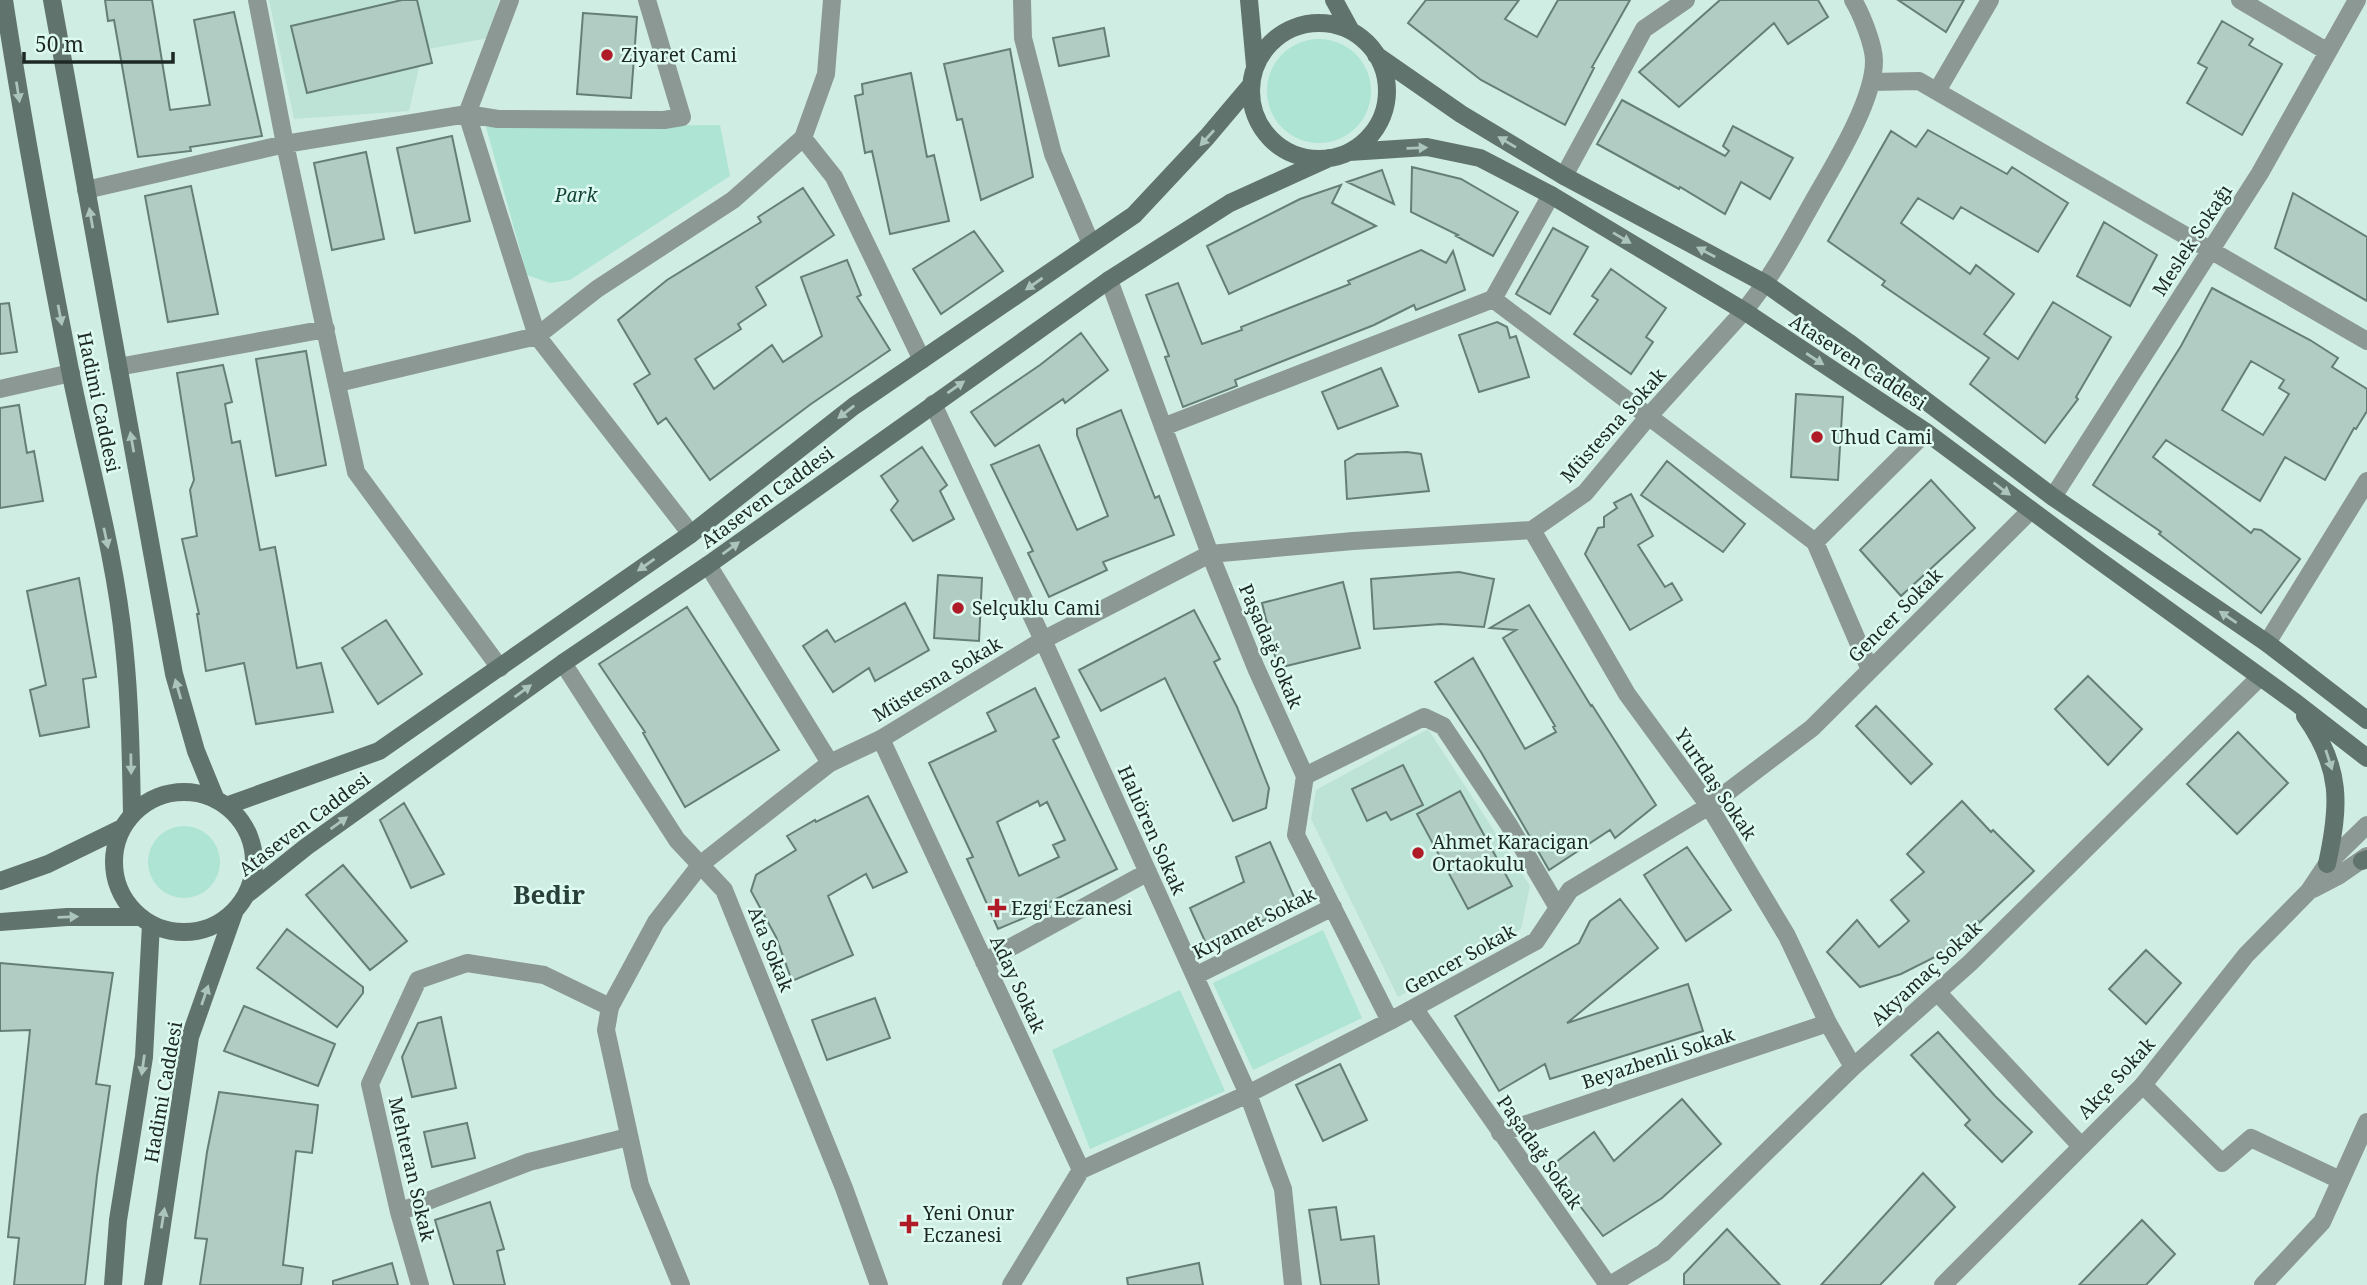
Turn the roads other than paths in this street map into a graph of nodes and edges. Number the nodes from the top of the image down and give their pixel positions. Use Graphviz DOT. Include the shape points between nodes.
graph roads {
  1 [pos="4,0"];
  2 [pos="52,0"];
  3 [pos="257,0"];
  4 [pos="510,0"];
  5 [pos="647,0"];
  6 [pos="832,0"];
  7 [pos="1022,0"];
  8 [pos="1249,0"];
  9 [pos="1334,0"];
  10 [pos="1686,0"];
  11 [pos="1853,0"];
  12 [pos="1990,0"];
  13 [pos="2240,0"];
  14 [pos="2357,0"];
  15 [pos="1351,31"];
  16 [pos="2328,52"];
  17 [pos="1376,55"];
  18 [pos="1255,66"];
  19 [pos="1872,82"];
  20 [pos="1251,85"];
  21 [pos="1937,91"];
  22 [pos="467,114"];
  23 [pos="803,138"];
  24 [pos="285,144"];
  25 [pos="1349,152"];
  26 [pos="1329,158"];
  27 [pos="1564,176"];
  28 [pos="86,190"];
  29 [pos="1550,195"];
  30 [pos="1091,244"];
  31 [pos="2211,250"];
  32 [pos="1109,280"];
  33 [pos="1766,284"];
  34 [pos="1493,299"];
  35 [pos="1744,311"];
  36 [pos="326,329"];
  37 [pos="537,336"];
  38 [pos="2367,341"];
  39 [pos="922,360"];
  40 [pos="118,367"];
  41 [pos="71,373"];
  42 [pos="338,383"];
  43 [pos="0,388"];
  44 [pos="933,404"];
  45 [pos="1649,416"];
  46 [pos="1163,427"];
  47 [pos="1926,432"];
  48 [pos="2367,481"];
  49 [pos="2053,497"];
  50 [pos="2031,510"];
  51 [pos="1532,530"];
  52 [pos="691,534"];
  53 [pos="1815,542"];
  54 [pos="1210,554"];
  55 [pos="708,565"];
  56 [pos="1043,639"];
  57 [pos="2267,643"];
  58 [pos="563,663"];
  59 [pos="500,668"];
  60 [pos="1870,670"];
  61 [pos="2259,678"];
  62 [pos="2323,685"];
  63 [pos="2295,702"];
  64 [pos="2367,705"];
  65 [pos="2367,720"];
  66 [pos="881,739"];
  67 [pos="2367,758"];
  68 [pos="830,763"];
  69 [pos="1305,776"];
  70 [pos="221,803"];
  71 [pos="1710,806"];
  72 [pos="127,821"];
  73 [pos="2367,825"];
  74 [pos="2365,859"];
  75 [pos="701,864"];
  76 [pos="2327,864"];
  77 [pos="1148,872"];
  78 [pos="0,881"];
  79 [pos="2309,891"];
  80 [pos="246,895"];
  81 [pos="1333,907"];
  82 [pos="1558,908"];
  83 [pos="234,910"];
  84 [pos="146,920"];
  85 [pos="0,922"];
  86 [pos="984,962"];
  87 [pos="1195,976"];
  88 [pos="1938,993"];
  89 [pos="610,1007"];
  90 [pos="1414,1008"];
  91 [pos="1390,1021"];
  92 [pos="1828,1023"];
  93 [pos="1853,1067"];
  94 [pos="2143,1085"];
  95 [pos="1248,1094"];
  96 [pos="2367,1122"];
  97 [pos="1500,1133"];
  98 [pos="628,1137"];
  99 [pos="2081,1146"];
  100 [pos="1081,1170"];
  101 [pos="2340,1180"];
  102 [pos="399,1212"];
  103 [pos="113,1285"];
  104 [pos="153,1285"];
  105 [pos="420,1285"];
  106 [pos="681,1285"];
  107 [pos="879,1285"];
  108 [pos="1012,1285"];
  109 [pos="1293,1285"];
  110 [pos="1609,1285"];
  111 [pos="1943,1285"];
  112 [pos="2263,1285"];
  1 -- 41 [label="main road, Hadimi Caddesi, one-way"];
  2 -- 28 [label="main road, Hadimi Caddesi"];
  3 -- 24 [label="street"];
  4 -- 22 [label="street"];
  5 -- 22 [label="street" via="682,117 498,119"];
  6 -- 23 [label="street" via="826,75"];
  7 -- 30 [label="street" via="1023,38 1053,154"];
  8 -- 18 [label="main road"];
  9 -- 15 [label="main road"];
  10 -- 27 [label="street" via="1644,29"];
  11 -- 19 [label="street, Müstesna Sokak" via="1874,57"];
  12 -- 21 [label="street"];
  13 -- 16 [label="street"];
  14 -- 16 [label="street, Meslek Sokağı"];
  15 -- 17 [label="main road"];
  15 -- 18 [label="main road" via="1329,24 1306,24 1267,46"];
  16 -- 31 [label="street, Meslek Sokağı"];
  17 -- 25 [label="main road" via="1384,71 1385,109 1377,127"];
  27 -- 17 [label="main road, Ataseven Caddesi, one-way" via="1461,114"];
  18 -- 20 [label="main road"];
  19 -- 21 [label="street" via="1919,80"];
  19 -- 33 [label="street, Müstesna Sokak" via="1844,146"];
  20 -- 26 [label="main road" via="1259,125 1272,141 1289,153"];
  20 -- 30 [label="main road, one-way" via="1133,215"];
  21 -- 31 [label="street"];
  22 -- 24 [label="street"];
  22 -- 37 [label="street"];
  23 -- 37 [label="street" via="733,200 597,289"];
  23 -- 39 [label="street" via="834,177"];
  24 -- 28 [label="street"];
  24 -- 36 [label="street"];
  25 -- 26 [label="main road"];
  25 -- 29 [label="main road, Ataseven Caddesi, one-way" via="1427,147 1480,158"];
  26 -- 32 [label="main road, Ataseven Caddesi" via="1230,203"];
  33 -- 27 [label="main road, Ataseven Caddesi, one-way"];
  40 -- 28 [label="main road, Hadimi Caddesi, one-way"];
  29 -- 34 [label="street"];
  29 -- 35 [label="main road, Ataseven Caddesi, one-way"];
  30 -- 39 [label="main road, one-way"];
  31 -- 38 [label="street"];
  31 -- 49 [label="street, Meslek Sokağı"];
  44 -- 32 [label="main road, Ataseven Caddesi, one-way"];
  32 -- 46 [label="street, Paşadağ Sokak"];
  33 -- 35 [label="street, Müstesna Sokak"];
  33 -- 49 [label="main road, Ataseven Caddesi"];
  34 -- 45 [label="street"];
  34 -- 46 [label="street"];
  35 -- 45 [label="street, Müstesna Sokak"];
  35 -- 47 [label="main road, Ataseven Caddesi, one-way"];
  36 -- 40 [label="street"];
  36 -- 42 [label="street"];
  37 -- 42 [label="street"];
  37 -- 52 [label="street"];
  39 -- 52 [label="main road, one-way" via="854,406"];
  70 -- 40 [label="main road, Hadimi Caddesi, one-way" via="196,751 174,674"];
  41 -- 43 [label="street"];
  41 -- 72 [label="main road, Hadimi Caddesi, one-way" via="124,644 130,742"];
  42 -- 59 [label="street" via="356,472"];
  55 -- 44 [label="main road, Ataseven Caddesi, one-way"];
  44 -- 56 [label="street, Halıören Sokak"];
  45 -- 51 [label="street, Müstesna Sokak" via="1586,493"];
  45 -- 53 [label="street"];
  46 -- 54 [label="street, Paşadağ Sokak"];
  47 -- 50 [label="main road, Ataseven Caddesi, one-way"];
  47 -- 53 [label="street"];
  48 -- 57 [label="street"];
  57 -- 49 [label="main road, Ataseven Caddesi, one-way"];
  50 -- 60 [label="street, Gencer Sokak"];
  50 -- 61 [label="main road, Ataseven Caddesi"];
  51 -- 54 [label="street, Müstesna Sokak"];
  51 -- 71 [label="street, Yurtdaş Sokak" via="1628,694"];
  52 -- 59 [label="main road, one-way"];
  53 -- 60 [label="street"];
  54 -- 56 [label="street, Müstesna Sokak"];
  54 -- 69 [label="street, Paşadağ Sokak"];
  55 -- 58 [label="main road, Ataseven Caddesi"];
  55 -- 68 [label="street"];
  56 -- 66 [label="street, Müstesna Sokak"];
  56 -- 77 [label="street, Halıören Sokak"];
  57 -- 62 [label="main road, Ataseven Caddesi"];
  58 -- 75 [label="street, Ata Sokak" via="677,840"];
  80 -- 58 [label="main road, Ataseven Caddesi, one-way" via="306,846"];
  59 -- 70 [label="main road" via="379,751"];
  60 -- 71 [label="street, Gencer Sokak" via="1812,727"];
  61 -- 63 [label="main road, Ataseven Caddesi"];
  61 -- 88 [label="street, Akyamaç Sokak"];
  62 -- 64 [label="main road"];
  62 -- 65 [label="main road, Ataseven Caddesi"];
  63 -- 67 [label="main road, Ataseven Caddesi"];
  63 -- 76 [label="main road, one-way" via="2315,729 2333,774 2336,822"];
  66 -- 68 [label="street, Müstesna Sokak"];
  66 -- 86 [label="street, Aday Sokak"];
  68 -- 75 [label="street, Müstesna Sokak"];
  69 -- 81 [label="street" via="1297,835"];
  69 -- 82 [label="street" via="1424,717 1443,726"];
  70 -- 72 [label="main road" via="195,793 172,793 150,800"];
  70 -- 80 [label="main road" via="240,820 249,837 254,857"];
  71 -- 82 [label="street, Gencer Sokak" via="1570,891"];
  71 -- 92 [label="street, Yurtdaş Sokak" via="1787,936"];
  72 -- 78 [label="main road" via="48,864"];
  72 -- 84 [label="main road" via="116,843 117,884 126,902"];
  73 -- 76 [label="street, Akçe Sokak"];
  74 -- 79 [label="street, Akçe Sokak"];
  75 -- 89 [label="street, Müstesna Sokak" via="656,922"];
  75 -- 107 [label="street, Ata Sokak" via="724,890"];
  76 -- 79 [label="street, Akçe Sokak"];
  77 -- 86 [label="street"];
  77 -- 87 [label="street, Halıören Sokak"];
  79 -- 94 [label="street, Akçe Sokak" via="2246,956"];
  80 -- 83 [label="main road"];
  81 -- 87 [label="street, Kıyamet Sokak"];
  81 -- 91 [label="street"];
  82 -- 90 [label="street, Gencer Sokak" via="1536,941"];
  83 -- 84 [label="main road" via="197,930 174,931"];
  104 -- 83 [label="main road, Hadimi Caddesi, one-way" via="190,1037"];
  85 -- 84 [label="main road, one-way" via="67,917"];
  84 -- 103 [label="main road, Hadimi Caddesi, one-way" via="144,1057 118,1220"];
  86 -- 100 [label="street, Aday Sokak"];
  87 -- 95 [label="street, Halıören Sokak"];
  88 -- 93 [label="street, Akyamaç Sokak"];
  88 -- 99 [label="street"];
  89 -- 98 [label="street, Müstesna Sokak" via="606,1030"];
  89 -- 102 [label="street, Mehteran Sokak" via="544,975 467,963 418,980 370,1084"];
  90 -- 91 [label="street, Gencer Sokak"];
  90 -- 97 [label="street, Paşadağ Sokak"];
  91 -- 95 [label="street, Gencer Sokak"];
  92 -- 93 [label="street, Yurtdaş Sokak"];
  92 -- 97 [label="street, Beyazbenli Sokak"];
  93 -- 110 [label="street, Akyamaç Sokak" via="1662,1253"];
  94 -- 99 [label="street, Akçe Sokak"];
  94 -- 101 [label="street" via="2222,1163 2251,1138"];
  95 -- 100 [label="street, Gencer Sokak"];
  95 -- 109 [label="street, Halıören Sokak" via="1283,1189"];
  96 -- 101 [label="street"];
  97 -- 110 [label="street, Paşadağ Sokak"];
  98 -- 102 [label="street" via="529,1162"];
  98 -- 106 [label="street, Müstesna Sokak" via="640,1185"];
  99 -- 111 [label="street, Akçe Sokak"];
  100 -- 108 [label="street"];
  101 -- 112 [label="street" via="2322,1222"];
  102 -- 105 [label="street, Mehteran Sokak"];
}
